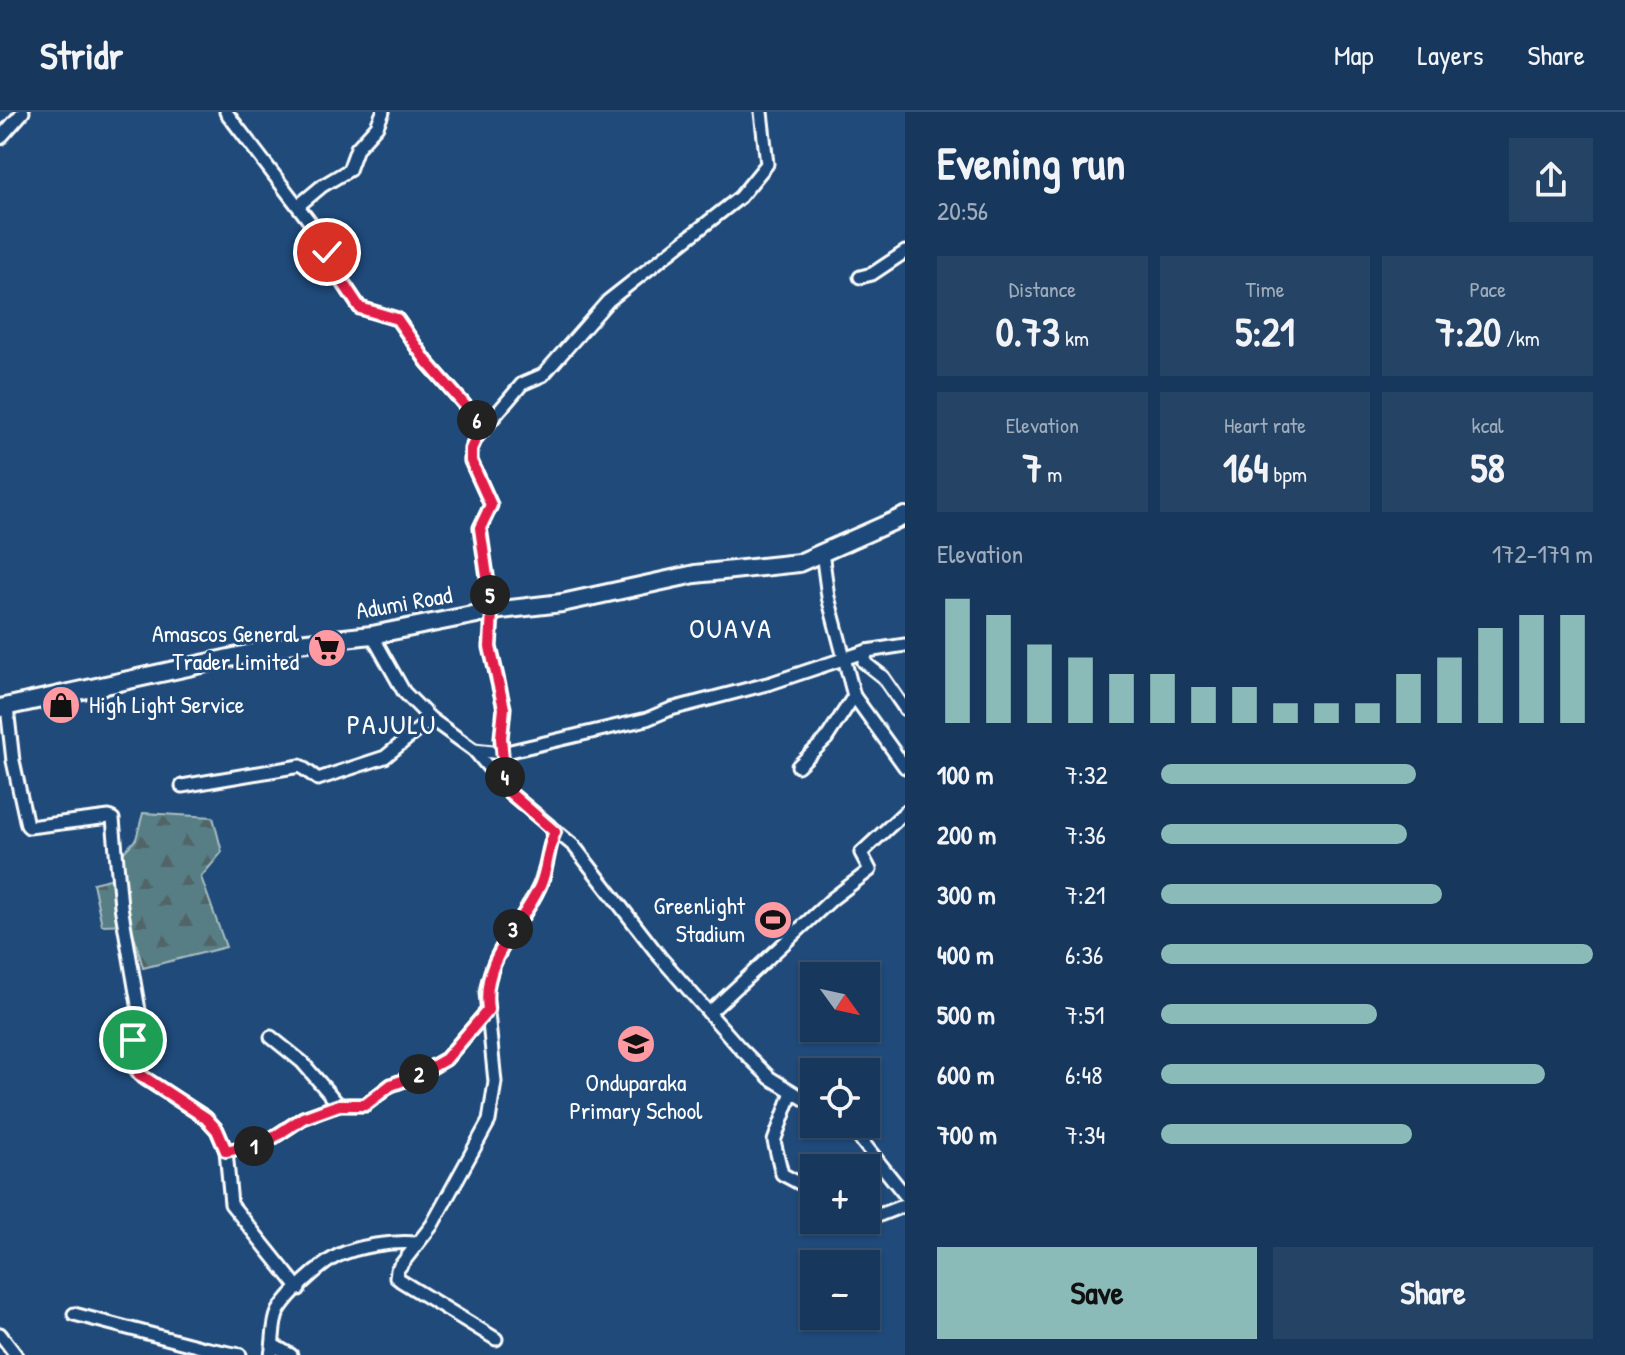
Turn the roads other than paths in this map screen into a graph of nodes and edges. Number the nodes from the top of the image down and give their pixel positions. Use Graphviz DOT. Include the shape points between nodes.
graph roads {
  1 [pos="23,112"];
  2 [pos="226,112"];
  3 [pos="383,112"];
  4 [pos="761,112"];
  5 [pos="0,138"];
  6 [pos="298,206"];
  7 [pos="905,252"];
  8 [pos="860,277"];
  9 [pos="476,438"];
  10 [pos="905,516"];
  11 [pos="822,552"];
  12 [pos="492,611"];
  13 [pos="372,635"];
  14 [pos="905,645"];
  15 [pos="867,651"];
  16 [pos="843,657"];
  17 [pos="854,696"];
  18 [pos="4,707"];
  19 [pos="905,709"];
  20 [pos="431,719"];
  21 [pos="474,750"];
  22 [pos="502,753"];
  23 [pos="798,766"];
  24 [pos="905,767"];
  25 [pos="182,786"];
  26 [pos="510,793"];
  27 [pos="905,812"];
  28 [pos="555,832"];
  29 [pos="488,1010"];
  30 [pos="709,1013"];
  31 [pos="271,1037"];
  32 [pos="792,1092"];
  33 [pos="800,1097"];
  34 [pos="339,1105"];
  35 [pos="859,1138"];
  36 [pos="226,1151"];
  37 [pos="800,1184"];
  38 [pos="905,1195"];
  39 [pos="905,1205"];
  40 [pos="880,1215"];
  41 [pos="416,1243"];
  42 [pos="299,1289"];
  43 [pos="74,1314"];
  44 [pos="0,1334"];
  45 [pos="496,1339"];
  46 [pos="272,1350"];
  47 [pos="16,1355"];
  48 [pos="240,1355"];
  49 [pos="291,1355"];
  1 -- 5 [label="street"];
  2 -- 6 [label="street"];
  3 -- 6 [label="street" via="357,148 349,170"];
  4 -- 9 [label="street" via="767,164 740,197 608,301 543,375 522,384"];
  6 -- 9 [label="street" via="360,308 397,319 477,419"];
  7 -- 8 [label="street"];
  9 -- 12 [label="street" via="471,461 491,505 480,528"];
  10 -- 11 [label="main road, Adumi Road"];
  11 -- 12 [label="main road, Adumi Road" via="799,563 695,574 562,603"];
  11 -- 16 [label="street"];
  12 -- 13 [label="main road, Adumi Road"];
  12 -- 22 [label="street" via="490,647 504,708"];
  13 -- 18 [label="main road, Adumi Road" via="298,643"];
  13 -- 20 [label="street" via="404,692"];
  14 -- 15 [label="street"];
  15 -- 16 [label="street"];
  15 -- 19 [label="street" via="864,662 883,677"];
  16 -- 17 [label="street"];
  16 -- 22 [label="street" via="647,719"];
  17 -- 23 [label="street" via="826,739"];
  17 -- 24 [label="street"];
  18 -- 36 [label="street" via="27,825 113,819 140,1016 133,1040 135,1068 206,1118"];
  20 -- 21 [label="street"];
  20 -- 25 [label="street" via="385,757 318,779 300,766"];
  21 -- 22 [label="street"];
  21 -- 26 [label="street"];
  22 -- 26 [label="street"];
  26 -- 28 [label="street"];
  27 -- 30 [label="street" via="861,853 870,870"];
  28 -- 29 [label="street" via="528,910 492,965"];
  28 -- 30 [label="street" via="574,846"];
  29 -- 34 [label="street" via="446,1059 391,1085 365,1105"];
  29 -- 41 [label="street" via="495,1082 489,1121 432,1225"];
  30 -- 32 [label="street" via="770,1078"];
  31 -- 34 [label="street" via="302,1062"];
  32 -- 33 [label="street"];
  32 -- 37 [label="street" via="774,1141 782,1174"];
  34 -- 36 [label="street" via="303,1118 265,1143"];
  35 -- 38 [label="street"];
  36 -- 42 [label="street" via="231,1204"];
  39 -- 40 [label="street"];
  41 -- 42 [label="street" via="337,1256"];
  41 -- 45 [label="street" via="396,1277"];
  42 -- 46 [label="street" via="279,1312"];
  43 -- 48 [label="street"];
  44 -- 47 [label="street"];
  46 -- 49 [label="street"];
}
